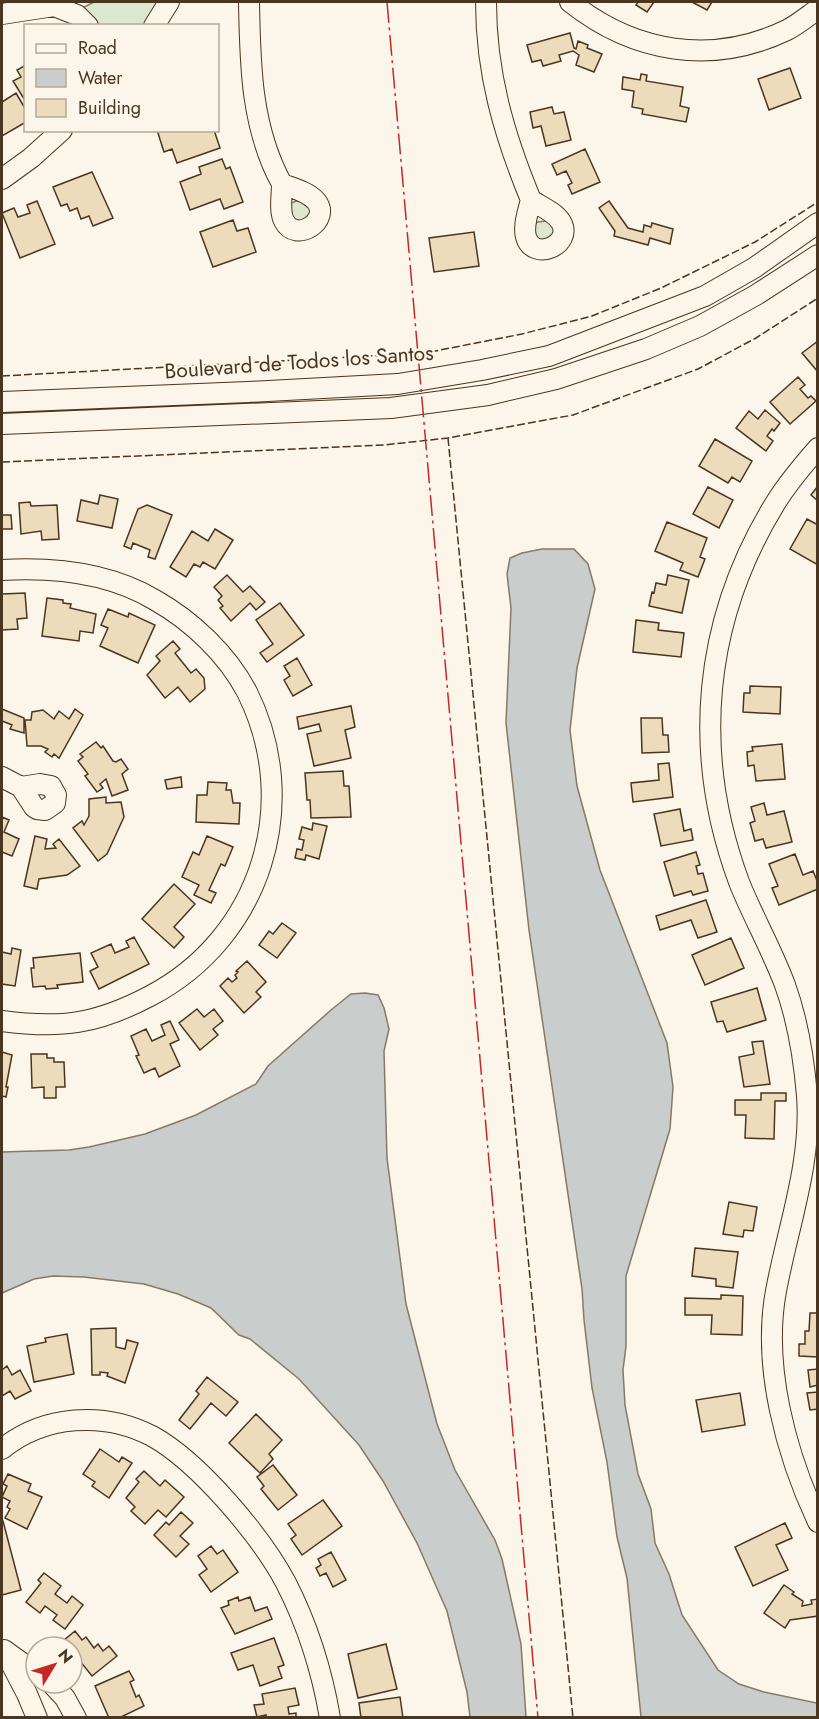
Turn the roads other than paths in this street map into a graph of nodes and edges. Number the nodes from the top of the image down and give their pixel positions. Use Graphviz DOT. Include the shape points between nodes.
graph roads {
  1 [pos="169,2"];
  2 [pos="249,2"];
  3 [pos="570,2"];
  4 [pos="60,4"];
  5 [pos="488,7"];
  6 [pos="818,9"];
  7 [pos="2,14"];
  8 [pos="86,24"];
  9 [pos="155,24"];
  10 [pos="60,132"];
  11 [pos="2,179"];
  12 [pos="282,184"];
  13 [pos="531,200"];
  14 [pos="818,223"];
  15 [pos="818,255"];
  16 [pos="2,402"];
  17 [pos="2,424"];
  18 [pos="818,448"];
  19 [pos="2,570"];
  20 [pos="2,777"];
  21 [pos="21,787"];
  22 [pos="2,1021"];
  23 [pos="2,1449"];
  24 [pos="818,1522"];
  25 [pos="3,1649"];
  26 [pos="24,1664"];
  27 [pos="62,1695"];
  28 [pos="37,1718"];
  29 [pos="76,1718"];
  30 [pos="330,1718"];
  1 -- 9 [label="street"];
  2 -- 12 [label="street" via="254,95 261,133"];
  3 -- 6 [label="street" via="609,28 645,43 719,51 753,44 788,29"];
  4 -- 7 [label="street"];
  4 -- 8 [label="street"];
  5 -- 13 [label="street" via="491,73 502,124"];
  10 -- 11 [label="street"];
  14 -- 16 [label="street, Boulevard de Todos los Santos" via="754,268 705,296 549,356 398,384"];
  15 -- 17 [label="street" via="756,295 668,340 556,379 488,395 391,408"];
  18 -- 24 [label="street" via="777,500 752,544 722,622 709,714 711,768 721,818 738,878 784,985 797,1024 802,1059 807,1098 805,1161 771,1330 783,1424"];
  19 -- 22 [label="street" via="65,570 98,577 154,599 185,620 210,642 246,691 266,744 271,784 268,837 256,880 240,914 205,958 164,989 111,1014 72,1024"];
  20 -- 21 [label="street"];
  23 -- 30 [label="street" via="51,1424 90,1419 133,1428 169,1448 228,1503 286,1583 315,1651"];
  25 -- 26 [label="street"];
  25 -- 28 [label="street"];
  27 -- 29 [label="street"];
}
